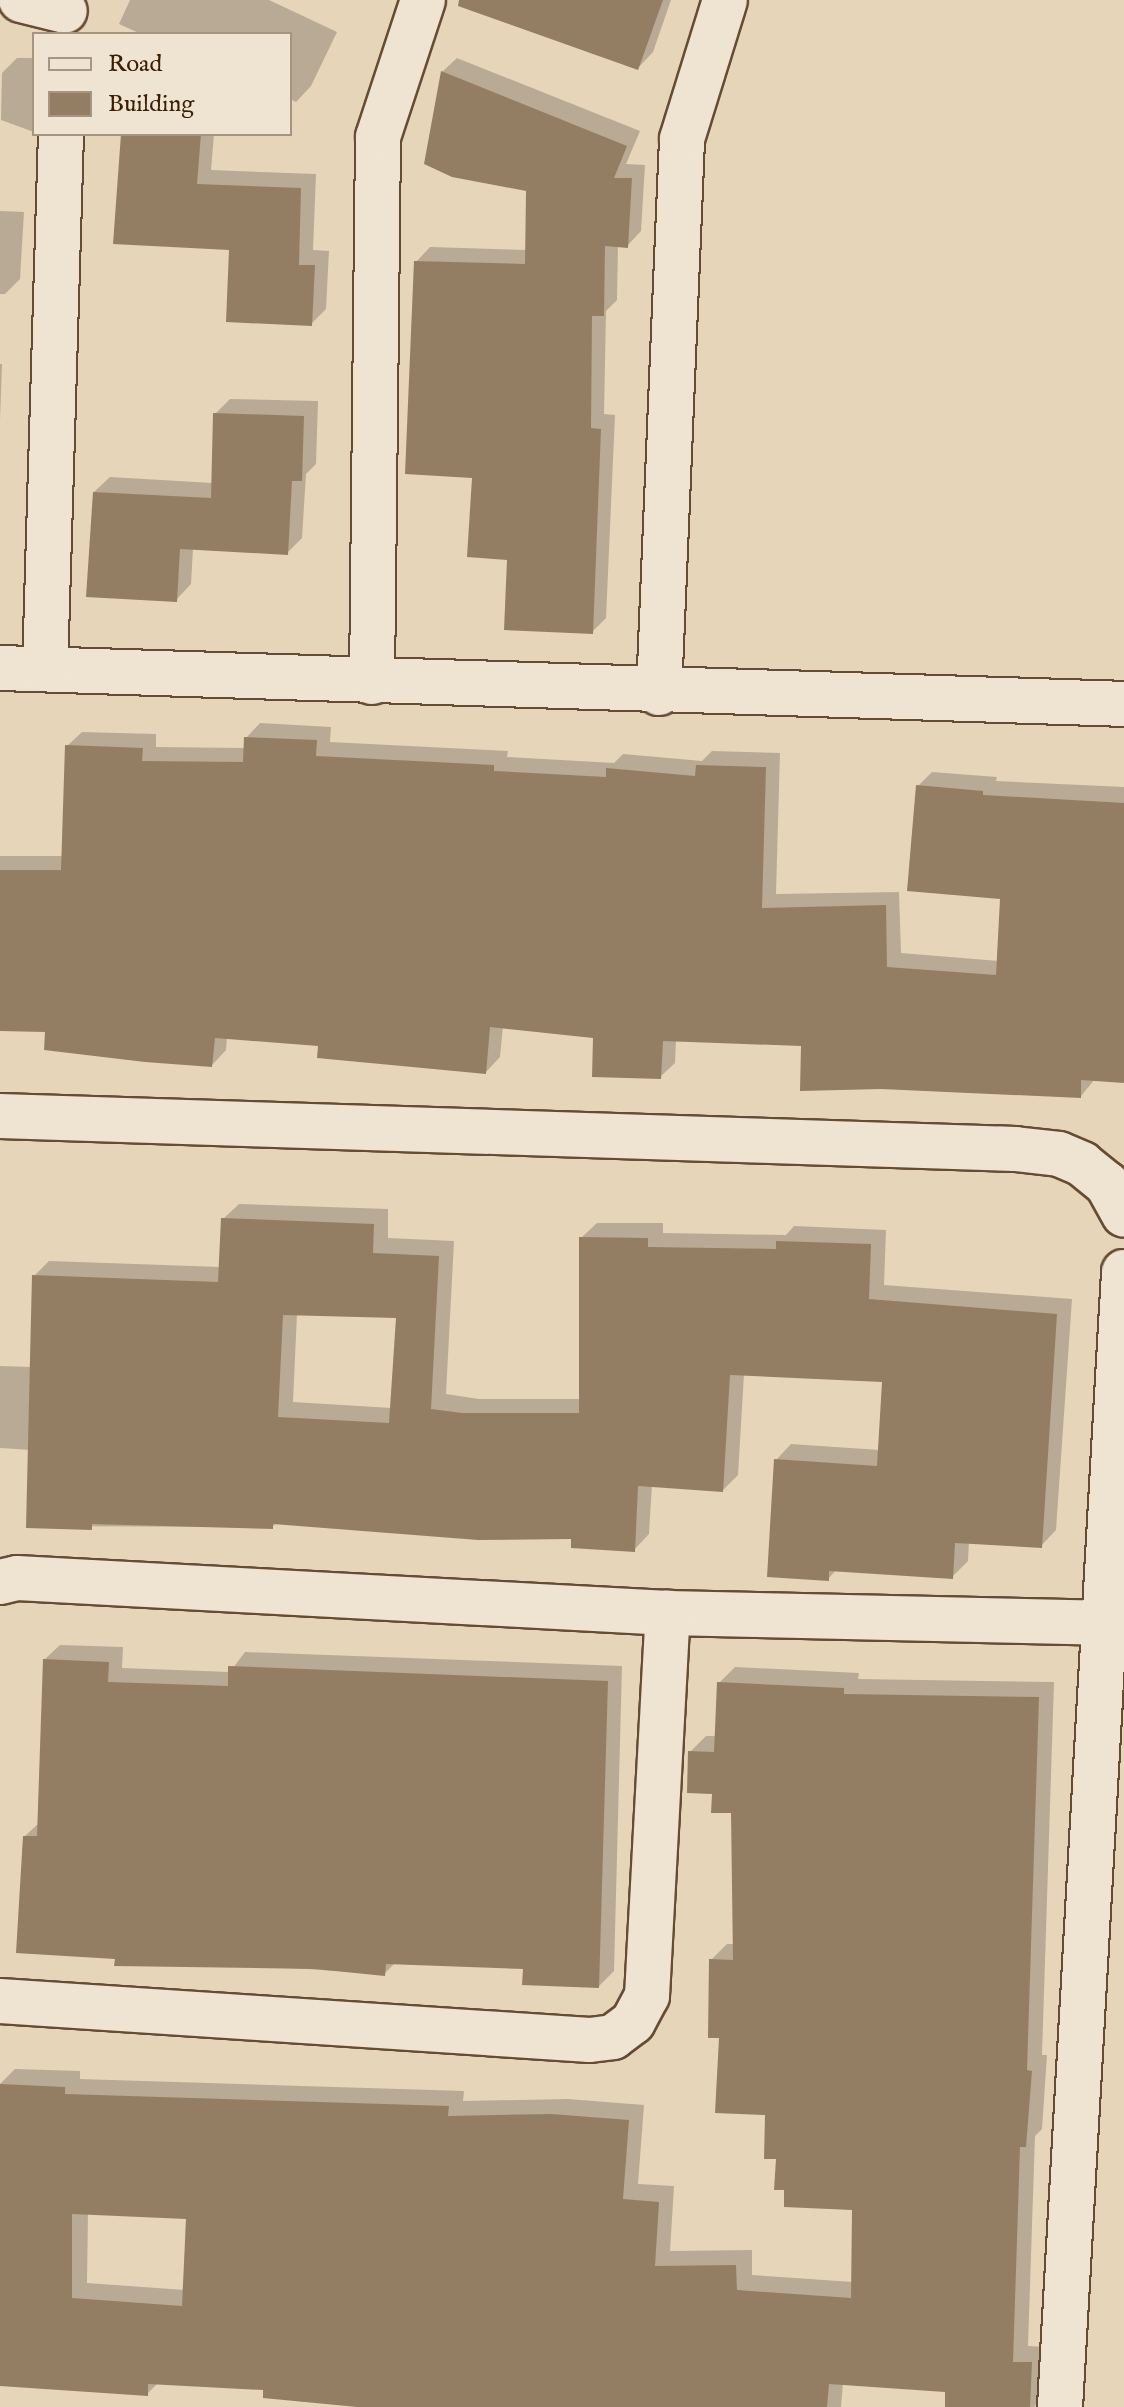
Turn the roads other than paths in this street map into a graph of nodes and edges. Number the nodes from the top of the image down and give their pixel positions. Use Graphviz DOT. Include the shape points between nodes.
graph roads {
  1 [pos="21,0"];
  2 [pos="423,0"];
  3 [pos="725,0"];
  4 [pos="66,15"];
  5 [pos="61,136"];
  6 [pos="0,668"];
  7 [pos="45,669"];
  8 [pos="372,682"];
  9 [pos="659,693"];
  10 [pos="1124,704"];
  11 [pos="0,1116"];
  12 [pos="1124,1215"];
  13 [pos="1124,1272"];
  14 [pos="0,1582"];
  15 [pos="668,1613"];
  16 [pos="1102,1623"];
  17 [pos="0,2001"];
  18 [pos="1060,2407"];
  1 -- 4 [label="street"];
  2 -- 8 [label="street" via="378,137"];
  3 -- 9 [label="street" via="682,139"];
  5 -- 7 [label="street"];
  6 -- 7 [label="street"];
  7 -- 8 [label="street"];
  8 -- 9 [label="street"];
  9 -- 10 [label="street"];
  11 -- 12 [label="street" via="1015,1149 1059,1154 1082,1164 1107,1184"];
  13 -- 16 [label="street"];
  14 -- 15 [label="street" via="17,1578"];
  15 -- 16 [label="street"];
  15 -- 17 [label="street" via="647,1996 633,2022 613,2037 590,2040"];
  16 -- 18 [label="street"];
}
